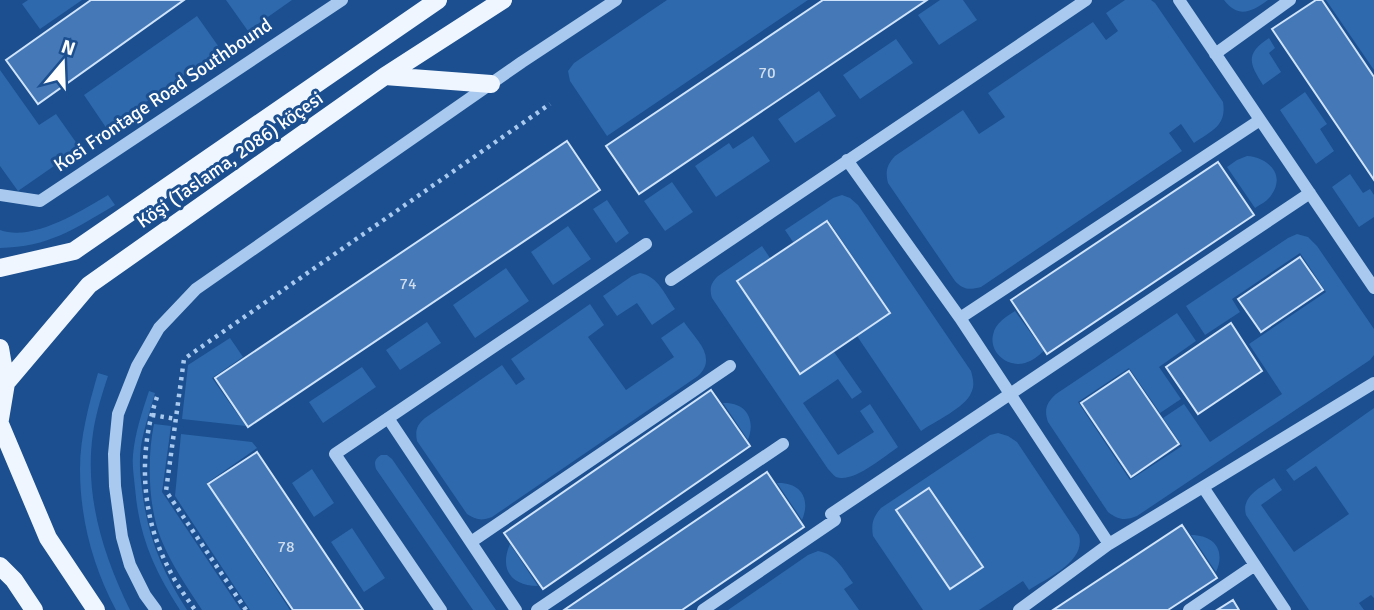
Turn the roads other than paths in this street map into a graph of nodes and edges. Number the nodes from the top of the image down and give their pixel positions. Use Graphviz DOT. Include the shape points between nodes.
graph roads {
  1 [pos="342,0"];
  2 [pos="438,0"];
  3 [pos="503,0"];
  4 [pos="616,0"];
  5 [pos="1086,0"];
  6 [pos="1179,0"];
  7 [pos="1290,0"];
  8 [pos="1215,54"];
  9 [pos="385,76"];
  10 [pos="491,84"];
  11 [pos="1260,120"];
  12 [pos="847,160"];
  13 [pos="1310,193"];
  14 [pos="0,195"];
  15 [pos="646,244"];
  16 [pos="0,268"];
  17 [pos="671,280"];
  18 [pos="1374,288"];
  19 [pos="960,318"];
  20 [pos="0,348"];
  21 [pos="730,366"];
  22 [pos="6,383"];
  23 [pos="1374,383"];
  24 [pos="1010,394"];
  25 [pos="388,418"];
  26 [pos="0,422"];
  27 [pos="783,444"];
  28 [pos="1203,488"];
  29 [pos="471,542"];
  30 [pos="1109,544"];
  31 [pos="1255,565"];
  32 [pos="0,566"];
  33 [pos="34,610"];
  34 [pos="96,610"];
  35 [pos="156,610"];
  36 [pos="441,610"];
  37 [pos="516,610"];
  38 [pos="537,610"];
  39 [pos="703,610"];
  40 [pos="1018,610"];
  41 [pos="1189,610"];
  42 [pos="1285,610"];
  1 -- 14 [label="street, Kosi Frontage Road Southbound" via="40,201"];
  2 -- 16 [label="main road, Köşi (Taslama, 2086) köçesi" via="74,251"];
  3 -- 9 [label="main road, Köşi (Taslama, 2086) köçesi"];
  4 -- 10 [label="street"];
  5 -- 12 [label="street"];
  6 -- 8 [label="street"];
  7 -- 8 [label="street"];
  8 -- 11 [label="street"];
  9 -- 10 [label="main road"];
  9 -- 22 [label="main road, Köşi (Taslama, 2086) köçesi" via="89,285"];
  10 -- 35 [label="street" via="196,289 159,328 137,366 118,414 114,454 122,537 130,565"];
  11 -- 13 [label="street"];
  11 -- 19 [label="street"];
  12 -- 17 [label="street"];
  12 -- 19 [label="street"];
  13 -- 18 [label="street"];
  13 -- 24 [label="street"];
  15 -- 25 [label="street"];
  19 -- 24 [label="street"];
  20 -- 22 [label="main road"];
  21 -- 29 [label="street"];
  22 -- 26 [label="main road"];
  23 -- 28 [label="street"];
  24 -- 30 [label="street"];
  24 -- 39 [label="street"];
  25 -- 29 [label="street"];
  25 -- 36 [label="street" via="335,454"];
  26 -- 34 [label="main road" via="48,538"];
  27 -- 38 [label="street"];
  28 -- 30 [label="street"];
  28 -- 31 [label="street"];
  29 -- 37 [label="street"];
  30 -- 40 [label="street"];
  31 -- 41 [label="street"];
  31 -- 42 [label="street"];
  32 -- 33 [label="main road"];
}
